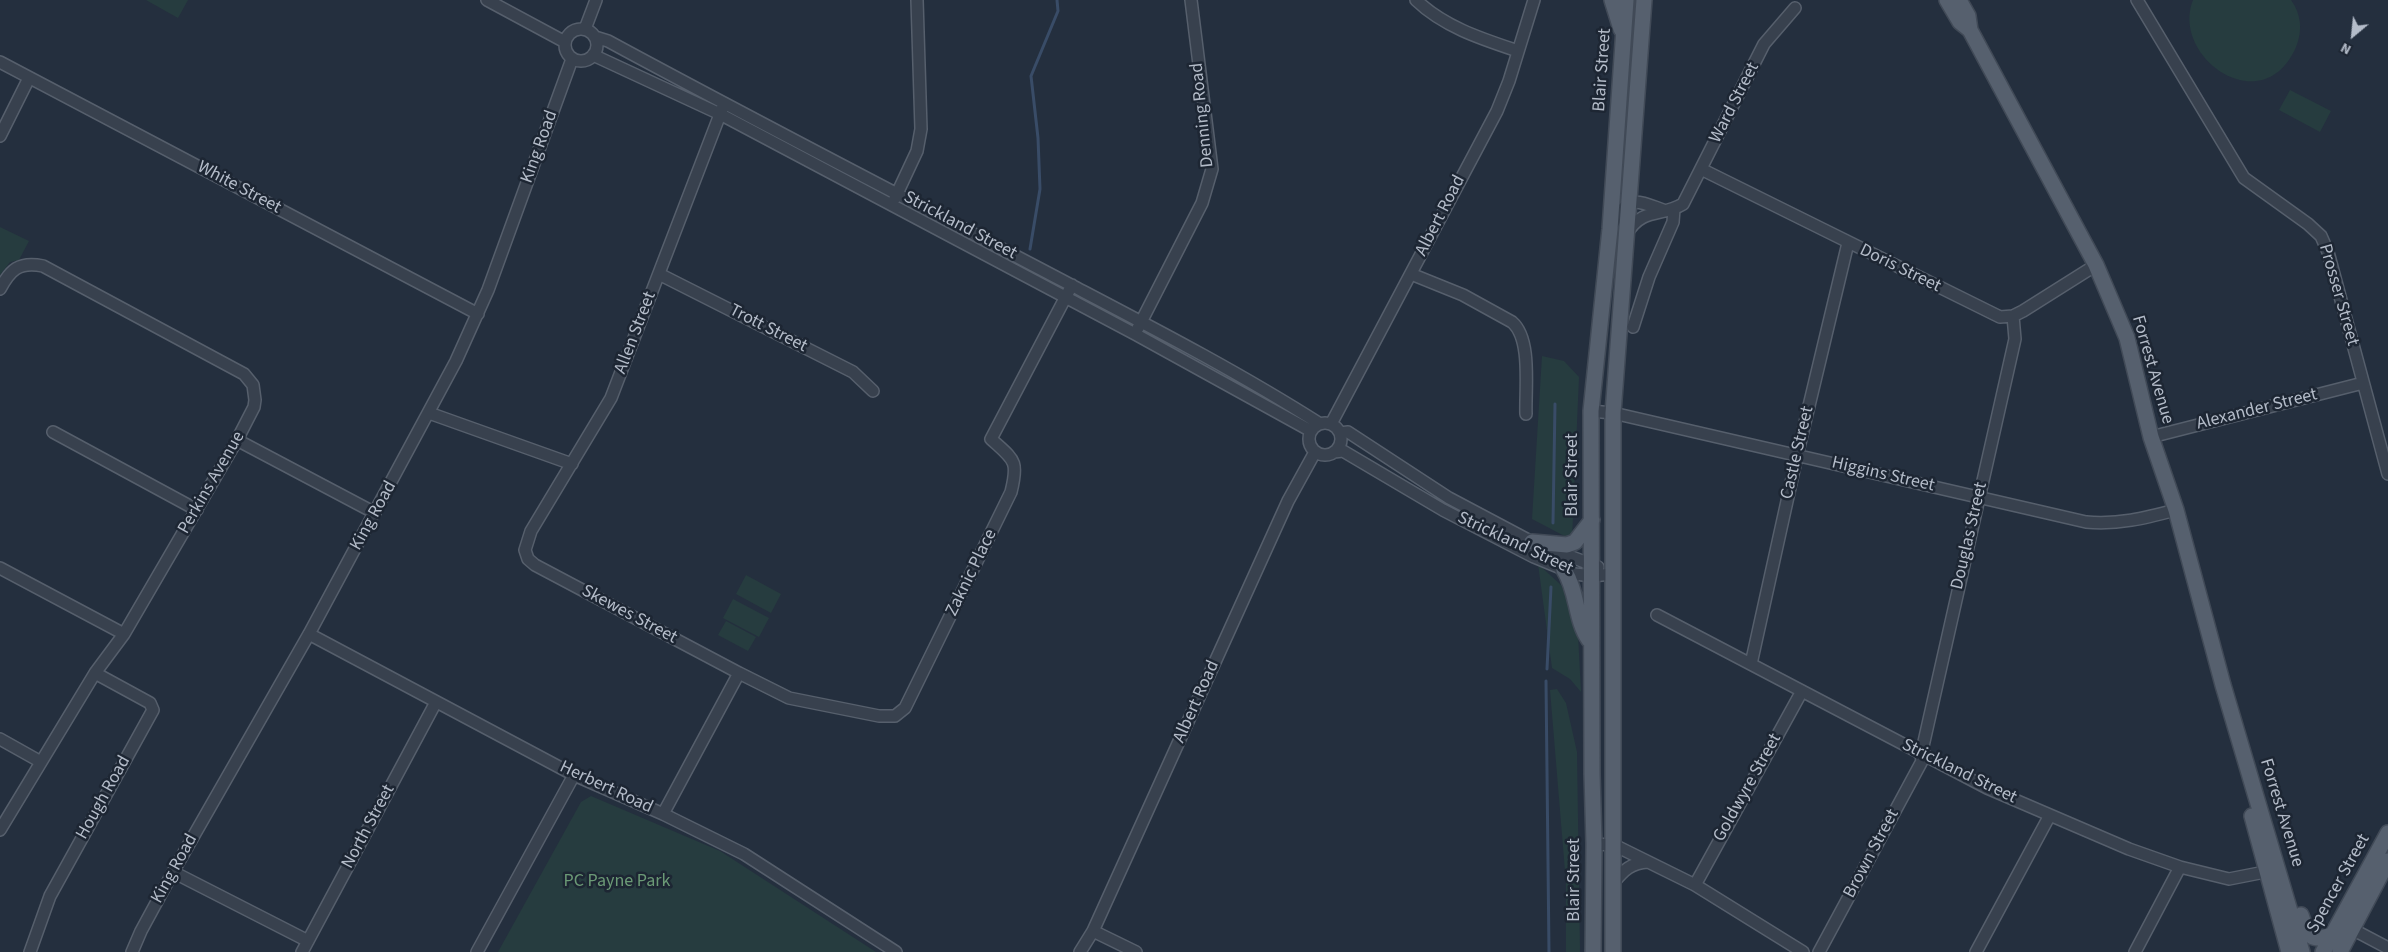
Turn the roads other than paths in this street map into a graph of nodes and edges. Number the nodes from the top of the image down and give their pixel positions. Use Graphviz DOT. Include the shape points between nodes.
graph roads {
  1 [pos="487,0"];
  2 [pos="596,0"];
  3 [pos="917,0"];
  4 [pos="1190,0"];
  5 [pos="1416,0"];
  6 [pos="1534,0"];
  7 [pos="1612,0"];
  8 [pos="1626,0"];
  9 [pos="1655,0"];
  10 [pos="1947,0"];
  11 [pos="2136,0"];
  12 [pos="1962,2"];
  13 [pos="1644,7"];
  14 [pos="1795,8"];
  15 [pos="585,29"];
  16 [pos="1970,30"];
  17 [pos="595,37"];
  18 [pos="1624,40"];
  19 [pos="565,42"];
  20 [pos="1518,52"];
  21 [pos="593,55"];
  22 [pos="572,59"];
  23 [pos="0,62"];
  24 [pos="29,78"];
  25 [pos="722,109"];
  26 [pos="0,136"];
  27 [pos="1701,169"];
  28 [pos="898,193"];
  29 [pos="1630,202"];
  30 [pos="891,206"];
  31 [pos="1674,208"];
  32 [pos="1610,229"];
  33 [pos="1627,233"];
  34 [pos="1848,243"];
  35 [pos="2096,265"];
  36 [pos="659,274"];
  37 [pos="1411,274"];
  38 [pos="1072,285"];
  39 [pos="0,289"];
  40 [pos="1066,298"];
  41 [pos="478,314"];
  42 [pos="2013,316"];
  43 [pos="1142,322"];
  44 [pos="1633,327"];
  45 [pos="1135,334"];
  46 [pos="2363,382"];
  47 [pos="873,391"];
  48 [pos="1591,411"];
  49 [pos="429,413"];
  50 [pos="1613,413"];
  51 [pos="1526,414"];
  52 [pos="1321,426"];
  53 [pos="53,432"];
  54 [pos="2383,432"];
  55 [pos="1340,433"];
  56 [pos="2151,437"];
  57 [pos="237,440"];
  58 [pos="1315,452"];
  59 [pos="1334,452"];
  60 [pos="1797,456"];
  61 [pos="572,464"];
  62 [pos="2388,474"];
  63 [pos="1978,497"];
  64 [pos="197,510"];
  65 [pos="2176,510"];
  66 [pos="375,512"];
  67 [pos="1592,520"];
  68 [pos="1532,542"];
  69 [pos="524,550"];
  70 [pos="0,568"];
  71 [pos="1564,570"];
  72 [pos="1592,570"];
  73 [pos="1612,574"];
  74 [pos="1657,615"];
  75 [pos="124,634"];
  76 [pos="309,634"];
  77 [pos="1592,646"];
  78 [pos="1751,664"];
  79 [pos="739,673"];
  80 [pos="95,674"];
  81 [pos="1802,692"];
  82 [pos="436,702"];
  83 [pos="0,738"];
  84 [pos="1922,755"];
  85 [pos="40,762"];
  86 [pos="574,774"];
  87 [pos="663,814"];
  88 [pos="2050,815"];
  89 [pos="0,830"];
  90 [pos="2388,833"];
  91 [pos="1594,844"];
  92 [pos="1614,845"];
  93 [pos="2388,861"];
  94 [pos="1650,862"];
  95 [pos="2180,866"];
  96 [pos="2272,871"];
  97 [pos="173,872"];
  98 [pos="1614,882"];
  99 [pos="1695,885"];
  100 [pos="2286,894"];
  101 [pos="2352,929"];
  102 [pos="1093,931"];
  103 [pos="2333,934"];
  104 [pos="308,941"];
  105 [pos="2388,948"];
  106 [pos="30,952"];
  107 [pos="132,952"];
  108 [pos="302,952"];
  109 [pos="477,952"];
  110 [pos="896,952"];
  111 [pos="1080,952"];
  112 [pos="1136,952"];
  113 [pos="1593,952"];
  114 [pos="1614,952"];
  115 [pos="1803,952"];
  116 [pos="1819,952"];
  117 [pos="1976,952"];
  118 [pos="2135,952"];
  119 [pos="2289,952"];
  120 [pos="2302,952"];
  121 [pos="2323,952"];
  122 [pos="2340,952"];
  1 -- 19 [label="street"];
  2 -- 15 [label="street"];
  3 -- 28 [label="street" via="921,130 917,151"];
  4 -- 43 [label="street, Denning Road" via="1212,169 1202,203"];
  5 -- 20 [label="street" via="1467,33"];
  6 -- 20 [label="street, Albert Road"];
  7 -- 18 [label="main road"];
  8 -- 18 [label="main road, Blair Street"];
  9 -- 13 [label="main road"];
  10 -- 16 [label="main road, Forrest Avenue" via="1960,22"];
  11 -- 46 [label="street, Prosser Street" via="2244,178 2321,236"];
  12 -- 16 [label="main road, Forrest Avenue"];
  13 -- 29 [label="main road, Blair Street"];
  14 -- 27 [label="street, Ward Street" via="1764,44"];
  15 -- 17 [label="street"];
  15 -- 19 [label="street" via="572,31"];
  16 -- 35 [label="main road, Forrest Avenue"];
  17 -- 21 [label="street" via="597,44"];
  17 -- 25 [label="street, Strickland Street" via="608,41"];
  18 -- 32 [label="main road, Blair Street"];
  19 -- 22 [label="street" via="566,52"];
  20 -- 37 [label="street, Albert Road" via="1497,111"];
  21 -- 22 [label="street" via="586,60"];
  21 -- 25 [label="street, Strickland Street"];
  22 -- 41 [label="street, King Road"];
  23 -- 24 [label="street, White Street"];
  24 -- 26 [label="street"];
  24 -- 41 [label="street, White Street"];
  25 -- 28 [label="street, Strickland Street"];
  25 -- 30 [label="street, Strickland Street"];
  25 -- 36 [label="street, Allen Street"];
  27 -- 31 [label="street, Ward Street"];
  27 -- 34 [label="street, Doris Street"];
  28 -- 30 [label="street"];
  28 -- 38 [label="street, Strickland Street"];
  29 -- 31 [label="street"];
  29 -- 32 [label="street" via="1622,207"];
  29 -- 33 [label="main road, Blair Street"];
  30 -- 40 [label="street, Strickland Street"];
  31 -- 33 [label="street" via="1651,213 1632,224"];
  31 -- 44 [label="street, Ward Street" via="1673,222 1649,276"];
  32 -- 48 [label="main road, Blair Street"];
  33 -- 50 [label="main road, Blair Street"];
  34 -- 42 [label="street, Doris Street" via="2000,318"];
  34 -- 60 [label="street, Castle Street"];
  35 -- 42 [label="street"];
  35 -- 56 [label="main road, Forrest Avenue" via="2127,338"];
  36 -- 47 [label="street, Trott Street" via="853,372"];
  36 -- 61 [label="street, Allen Street" via="611,398"];
  37 -- 51 [label="street" via="1463,295 1519,328 1524,342"];
  37 -- 52 [label="street, Albert Road"];
  38 -- 40 [label="street, Zaknic Place"];
  38 -- 43 [label="street, Strickland Street"];
  39 -- 57 [label="street, Perkins Avenue" via="9,273 16,268 29,264 43,266 244,374 253,385 255,400"];
  40 -- 45 [label="street, Strickland Street"];
  40 -- 79 [label="street, Zaknic Place" via="990,439 1012,459 1017,471 1011,492 905,708 895,716 879,716 790,698"];
  41 -- 49 [label="street, King Road"];
  42 -- 63 [label="street, Douglas Street" via="2016,339"];
  43 -- 45 [label="street, Denning Road"];
  43 -- 52 [label="street, Strickland Street"];
  45 -- 52 [label="street, Strickland Street"];
  46 -- 54 [label="street, Prosser Street"];
  46 -- 56 [label="street, Alexander Street"];
  48 -- 50 [label="street, Higgins Street"];
  48 -- 67 [label="main road, Blair Street"];
  49 -- 61 [label="street"];
  49 -- 66 [label="street, King Road"];
  50 -- 60 [label="street, Higgins Street"];
  50 -- 73 [label="main road, Blair Street"];
  52 -- 55 [label="street"];
  52 -- 58 [label="street" via="1309,442"];
  53 -- 64 [label="street"];
  54 -- 62 [label="street, Prosser Street"];
  55 -- 59 [label="street" via="1340,446"];
  55 -- 68 [label="street, Strickland Street" via="1348,432 1449,498"];
  56 -- 65 [label="main road, Forrest Avenue"];
  57 -- 64 [label="street, Perkins Avenue"];
  57 -- 66 [label="street"];
  58 -- 59 [label="street" via="1322,455"];
  58 -- 102 [label="street, Albert Road" via="1288,501"];
  59 -- 71 [label="street, Strickland Street" via="1343,451 1443,510"];
  60 -- 63 [label="street, Higgins Street"];
  60 -- 78 [label="street, Castle Street"];
  61 -- 69 [label="street, Allen Street"];
  63 -- 65 [label="street, Higgins Street" via="2107,524"];
  63 -- 84 [label="street, Douglas Street"];
  64 -- 75 [label="street, Perkins Avenue"];
  65 -- 96 [label="main road, Forrest Avenue" via="2223,685 2231,732"];
  66 -- 76 [label="street, King Road"];
  67 -- 68 [label="main road" via="1575,542"];
  67 -- 72 [label="main road, Blair Street"];
  68 -- 72 [label="street, Strickland Street"];
  69 -- 79 [label="street, Skewes Street" via="535,565"];
  70 -- 75 [label="street"];
  71 -- 72 [label="street, Strickland Street"];
  71 -- 77 [label="main road" via="1571,580 1582,630"];
  72 -- 73 [label="street, Strickland Street"];
  72 -- 77 [label="main road, Blair Street"];
  73 -- 92 [label="main road, Blair Street"];
  74 -- 78 [label="street, Strickland Street"];
  75 -- 80 [label="street, Perkins Avenue"];
  76 -- 82 [label="street, Herbert Road"];
  76 -- 97 [label="street, King Road"];
  77 -- 91 [label="main road, Blair Street"];
  78 -- 81 [label="street, Strickland Street"];
  79 -- 87 [label="street"];
  80 -- 85 [label="street, Perkins Avenue"];
  80 -- 106 [label="street, Hough Road" via="150,703 153,710 50,896"];
  81 -- 84 [label="street, Strickland Street"];
  81 -- 99 [label="street, Goldwyre Street"];
  82 -- 86 [label="street, Herbert Road"];
  82 -- 104 [label="street, North Street"];
  83 -- 85 [label="street"];
  84 -- 88 [label="street, Strickland Street"];
  84 -- 116 [label="street, Brown Street" via="1922,762"];
  85 -- 89 [label="street, Perkins Avenue"];
  86 -- 87 [label="street, Herbert Road"];
  86 -- 109 [label="street"];
  87 -- 110 [label="street, Herbert Road" via="744,854"];
  88 -- 95 [label="street, Strickland Street" via="2128,849"];
  88 -- 117 [label="street"];
  90 -- 103 [label="main road, Spencer Street"];
  91 -- 92 [label="street"];
  91 -- 113 [label="main road, Blair Street"];
  92 -- 94 [label="street"];
  92 -- 98 [label="main road, Blair Street"];
  93 -- 101 [label="main road, Spencer Street"];
  94 -- 98 [label="street" via="1636,863 1625,869"];
  94 -- 99 [label="street"];
  95 -- 96 [label="street, Strickland Street" via="2229,879"];
  95 -- 118 [label="street"];
  96 -- 100 [label="main road, Forrest Avenue"];
  96 -- 119 [label="main road, Forrest Avenue"];
  97 -- 104 [label="street"];
  97 -- 107 [label="street, King Road"];
  98 -- 114 [label="main road, Blair Street"];
  99 -- 115 [label="street"];
  100 -- 103 [label="main road" via="2298,906 2310,936 2320,939"];
  100 -- 120 [label="main road, Forrest Avenue"];
  101 -- 105 [label="street"];
  101 -- 122 [label="main road, Spencer Street"];
  102 -- 111 [label="street, Albert Road"];
  102 -- 112 [label="street"];
  103 -- 121 [label="main road, Spencer Street"];
  104 -- 108 [label="street, North Street"];
}
